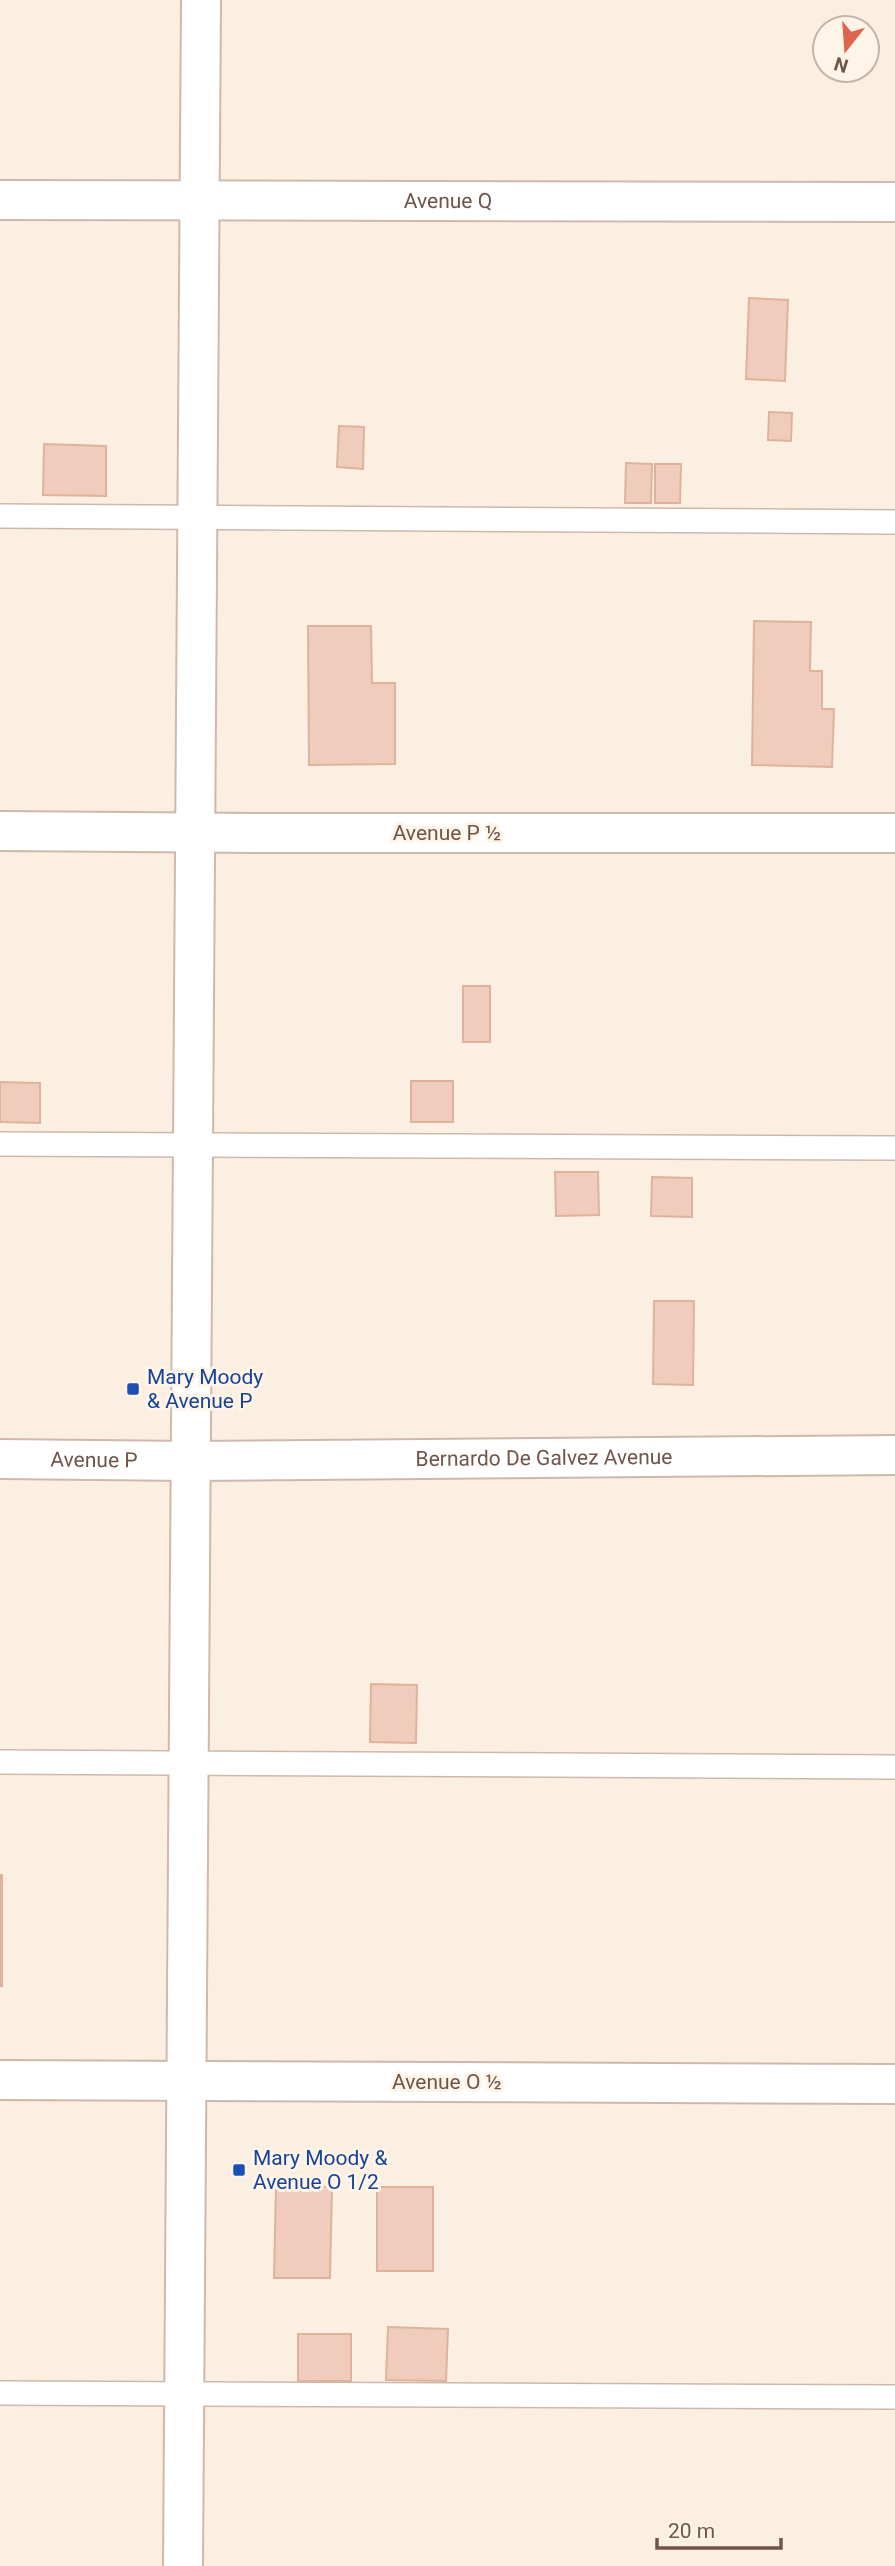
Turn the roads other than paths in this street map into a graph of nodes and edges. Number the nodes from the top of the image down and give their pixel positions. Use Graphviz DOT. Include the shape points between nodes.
graph roads {
  1 [pos="201,0"];
  2 [pos="0,200"];
  3 [pos="199,201"];
  4 [pos="895,202"];
  5 [pos="0,516"];
  6 [pos="197,518"];
  7 [pos="895,522"];
  8 [pos="0,831"];
  9 [pos="195,833"];
  10 [pos="895,833"];
  11 [pos="0,1144"];
  12 [pos="193,1145"];
  13 [pos="895,1149"];
  14 [pos="895,1455"];
  15 [pos="0,1459"];
  16 [pos="190,1461"];
  17 [pos="0,1762"];
  18 [pos="188,1763"];
  19 [pos="895,1767"];
  20 [pos="0,2080"];
  21 [pos="186,2080"];
  22 [pos="895,2084"];
  23 [pos="0,2393"];
  24 [pos="184,2394"];
  25 [pos="895,2397"];
  26 [pos="183,2566"];
  1 -- 3 [label="street"];
  2 -- 3 [label="street, Avenue Q"];
  3 -- 4 [label="street, Avenue Q"];
  3 -- 6 [label="street"];
  5 -- 6 [label="lane"];
  6 -- 7 [label="lane"];
  6 -- 9 [label="street"];
  8 -- 9 [label="street, Avenue P ½"];
  9 -- 10 [label="street, Avenue P ½"];
  9 -- 12 [label="street"];
  11 -- 12 [label="lane"];
  12 -- 13 [label="lane"];
  12 -- 16 [label="street"];
  14 -- 16 [label="street, Bernardo De Galvez Avenue"];
  15 -- 16 [label="street, Avenue P"];
  16 -- 18 [label="street"];
  17 -- 18 [label="lane"];
  18 -- 19 [label="lane"];
  18 -- 21 [label="street"];
  20 -- 21 [label="street, Avenue O ½"];
  21 -- 22 [label="street, Avenue O ½"];
  21 -- 24 [label="street"];
  23 -- 24 [label="lane"];
  24 -- 25 [label="lane"];
  24 -- 26 [label="street"];
}
